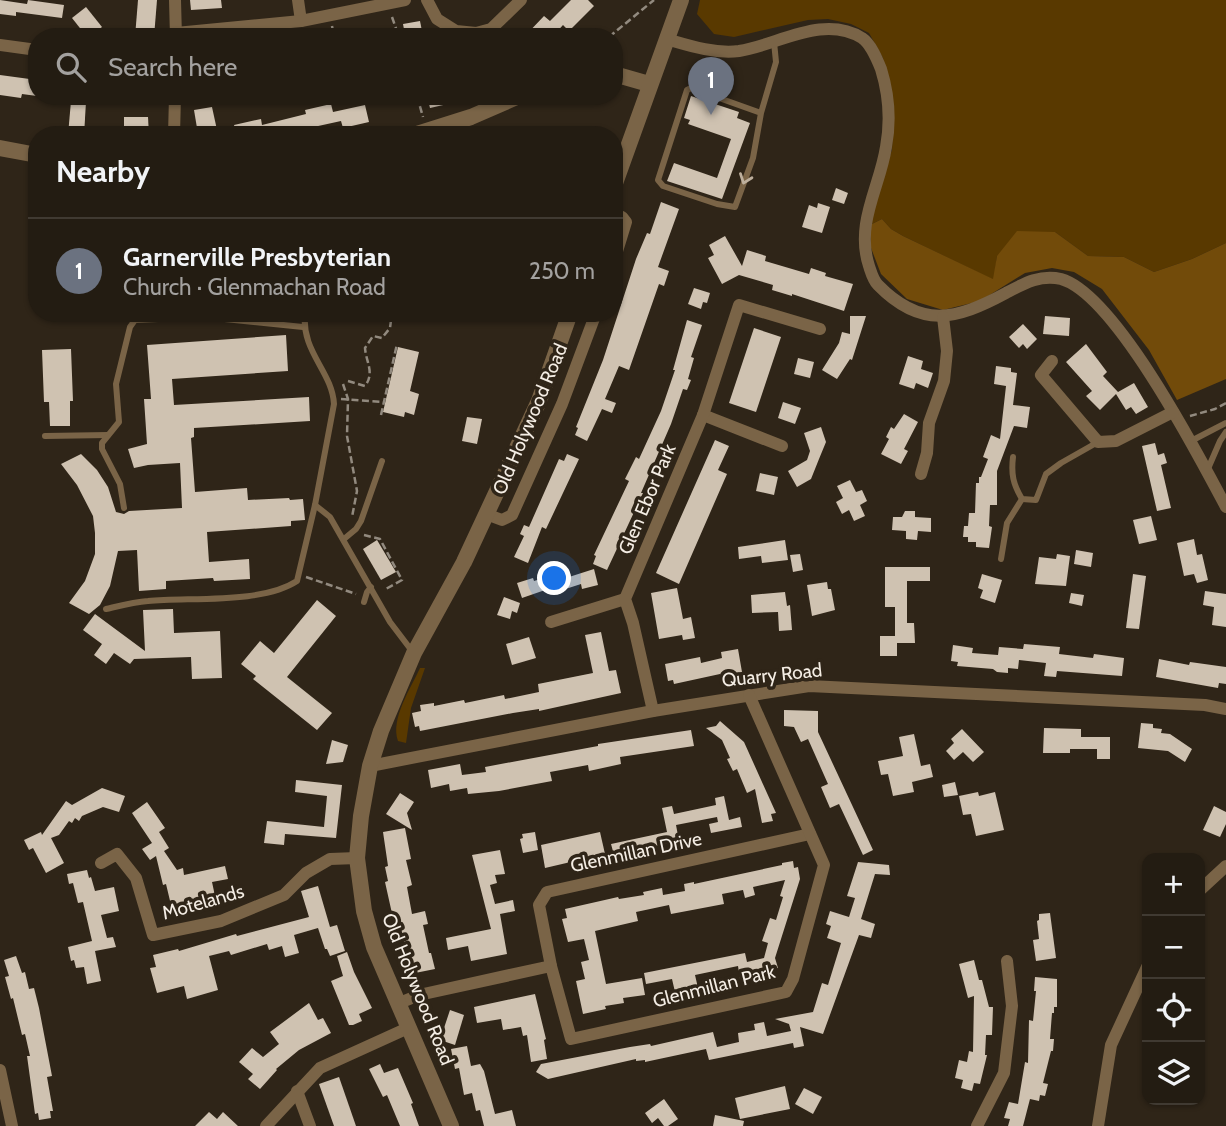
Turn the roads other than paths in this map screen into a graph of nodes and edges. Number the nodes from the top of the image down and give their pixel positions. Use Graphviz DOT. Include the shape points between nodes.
graph roads {
  1 [pos="176,0"];
  2 [pos="298,0"];
  3 [pos="405,0"];
  4 [pos="427,0"];
  5 [pos="521,0"];
  6 [pos="681,0"];
  7 [pos="301,21"];
  8 [pos="176,28"];
  9 [pos="238,28"];
  10 [pos="450,28"];
  11 [pos="492,28"];
  12 [pos="666,39"];
  13 [pos="774,42"];
  14 [pos="0,45"];
  15 [pos="28,49"];
  16 [pos="623,77"];
  17 [pos="649,84"];
  18 [pos="175,105"];
  19 [pos="498,105"];
  20 [pos="761,113"];
  21 [pos="174,126"];
  22 [pos="443,126"];
  23 [pos="0,148"];
  24 [pos="28,153"];
  25 [pos="623,160"];
  26 [pos="943,317"];
  27 [pos="134,322"];
  28 [pos="254,322"];
  29 [pos="304,322"];
  30 [pos="567,322"];
  31 [pos="593,322"];
  32 [pos="303,327"];
  33 [pos="820,329"];
  34 [pos="1052,361"];
  35 [pos="703,415"];
  36 [pos="1176,417"];
  37 [pos="1226,423"];
  38 [pos="1226,432"];
  39 [pos="108,435"];
  40 [pos="45,436"];
  41 [pos="1191,441"];
  42 [pos="1098,442"];
  43 [pos="782,446"];
  44 [pos="1013,457"];
  45 [pos="382,461"];
  46 [pos="1207,471"];
  47 [pos="921,474"];
  48 [pos="1021,499"];
  49 [pos="315,505"];
  50 [pos="1226,507"];
  51 [pos="124,508"];
  52 [pos="486,514"];
  53 [pos="344,539"];
  54 [pos="1001,559"];
  55 [pos="371,587"];
  56 [pos="365,599"];
  57 [pos="625,599"];
  58 [pos="106,609"];
  59 [pos="551,622"];
  60 [pos="414,653"];
  61 [pos="749,695"];
  62 [pos="1226,709"];
  63 [pos="653,711"];
  64 [pos="370,766"];
  65 [pos="810,834"];
  66 [pos="357,858"];
  67 [pos="101,863"];
  68 [pos="1226,866"];
  69 [pos="1205,885"];
  70 [pos="1007,961"];
  71 [pos="551,966"];
  72 [pos="1142,978"];
  73 [pos="397,1004"];
  74 [pos="408,1027"];
  75 [pos="0,1070"];
  76 [pos="298,1091"];
  77 [pos="12,1126"];
  78 [pos="266,1126"];
  79 [pos="310,1126"];
  80 [pos="451,1126"];
  81 [pos="978,1126"];
  82 [pos="1098,1126"];
  1 -- 8 [label="street"];
  2 -- 7 [label="street"];
  3 -- 7 [label="street"];
  4 -- 10 [label="street" via="436,19"];
  5 -- 11 [label="street"];
  6 -- 12 [label="street"];
  7 -- 9 [label="street"];
  12 -- 13 [label="street" via="716,52"];
  12 -- 17 [label="street"];
  13 -- 20 [label="lane" via="776,62"];
  13 -- 26 [label="street" via="829,29 864,39 871,50 884,80 889,123 867,217 866,258 875,282 904,307"];
  14 -- 15 [label="street"];
  16 -- 17 [label="street"];
  17 -- 25 [label="street"];
  18 -- 21 [label="street"];
  19 -- 22 [label="street"];
  20 -- 20 [label="lane, one-way" via="735,207 663,186 659,180 687,89"];
  23 -- 24 [label="street"];
  26 -- 36 [label="street" via="983,306 1028,281 1060,279 1093,299 1143,363"];
  26 -- 47 [label="street" via="944,381 929,423"];
  27 -- 39 [label="lane" via="116,384 119,422"];
  28 -- 32 [label="lane"];
  29 -- 32 [label="lane"];
  30 -- 52 [label="street, Old Holywood Road" via="539,401"];
  31 -- 52 [label="street, Old Holywood Road" via="512,515 502,520"];
  32 -- 49 [label="lane" via="334,398"];
  33 -- 35 [label="street, Glen Ebor Park" via="739,305"];
  34 -- 42 [label="street" via="1041,375"];
  35 -- 43 [label="street"];
  35 -- 57 [label="street, Glen Ebor Park"];
  36 -- 41 [label="street"];
  36 -- 42 [label="street" via="1116,441"];
  37 -- 41 [label="lane"];
  38 -- 46 [label="lane"];
  39 -- 40 [label="lane"];
  39 -- 51 [label="lane" via="102,449 120,484"];
  41 -- 46 [label="street"];
  42 -- 48 [label="lane" via="1046,474 1036,500"];
  44 -- 48 [label="lane" via="1013,485"];
  45 -- 53 [label="lane" via="361,521"];
  46 -- 50 [label="street"];
  48 -- 54 [label="lane" via="1007,523"];
  49 -- 53 [label="lane" via="330,517"];
  49 -- 58 [label="lane" via="297,582 288,587 260,595 144,601"];
  52 -- 60 [label="street, Old Holywood Road"];
  53 -- 55 [label="lane"];
  55 -- 56 [label="lane"];
  55 -- 60 [label="lane"];
  57 -- 59 [label="street"];
  57 -- 63 [label="street"];
  60 -- 64 [label="street, Old Holywood Road"];
  61 -- 62 [label="street, Quarry Road" via="810,686"];
  61 -- 63 [label="street, Quarry Road"];
  61 -- 65 [label="street, Glenmillan Park"];
  63 -- 64 [label="street, Quarry Road"];
  64 -- 66 [label="street, Old Holywood Road"];
  65 -- 71 [label="street, Glenmillan Drive" via="547,892 539,905"];
  65 -- 71 [label="street, Glenmillan Park" via="824,865 786,992 570,1039"];
  66 -- 67 [label="street, Motelands" via="330,859 306,873 284,895 220,921 153,935 136,878 117,853"];
  66 -- 73 [label="street, Old Holywood Road" via="364,911"];
  68 -- 69 [label="street"];
  70 -- 81 [label="street" via="1012,1006 1004,1073"];
  71 -- 73 [label="street"];
  72 -- 82 [label="street" via="1111,1045"];
  73 -- 74 [label="street, Old Holywood Road"];
  74 -- 76 [label="street" via="320,1068"];
  74 -- 80 [label="street, Old Holywood Road"];
  75 -- 77 [label="street"];
  76 -- 78 [label="street"];
  76 -- 79 [label="street"];
}
